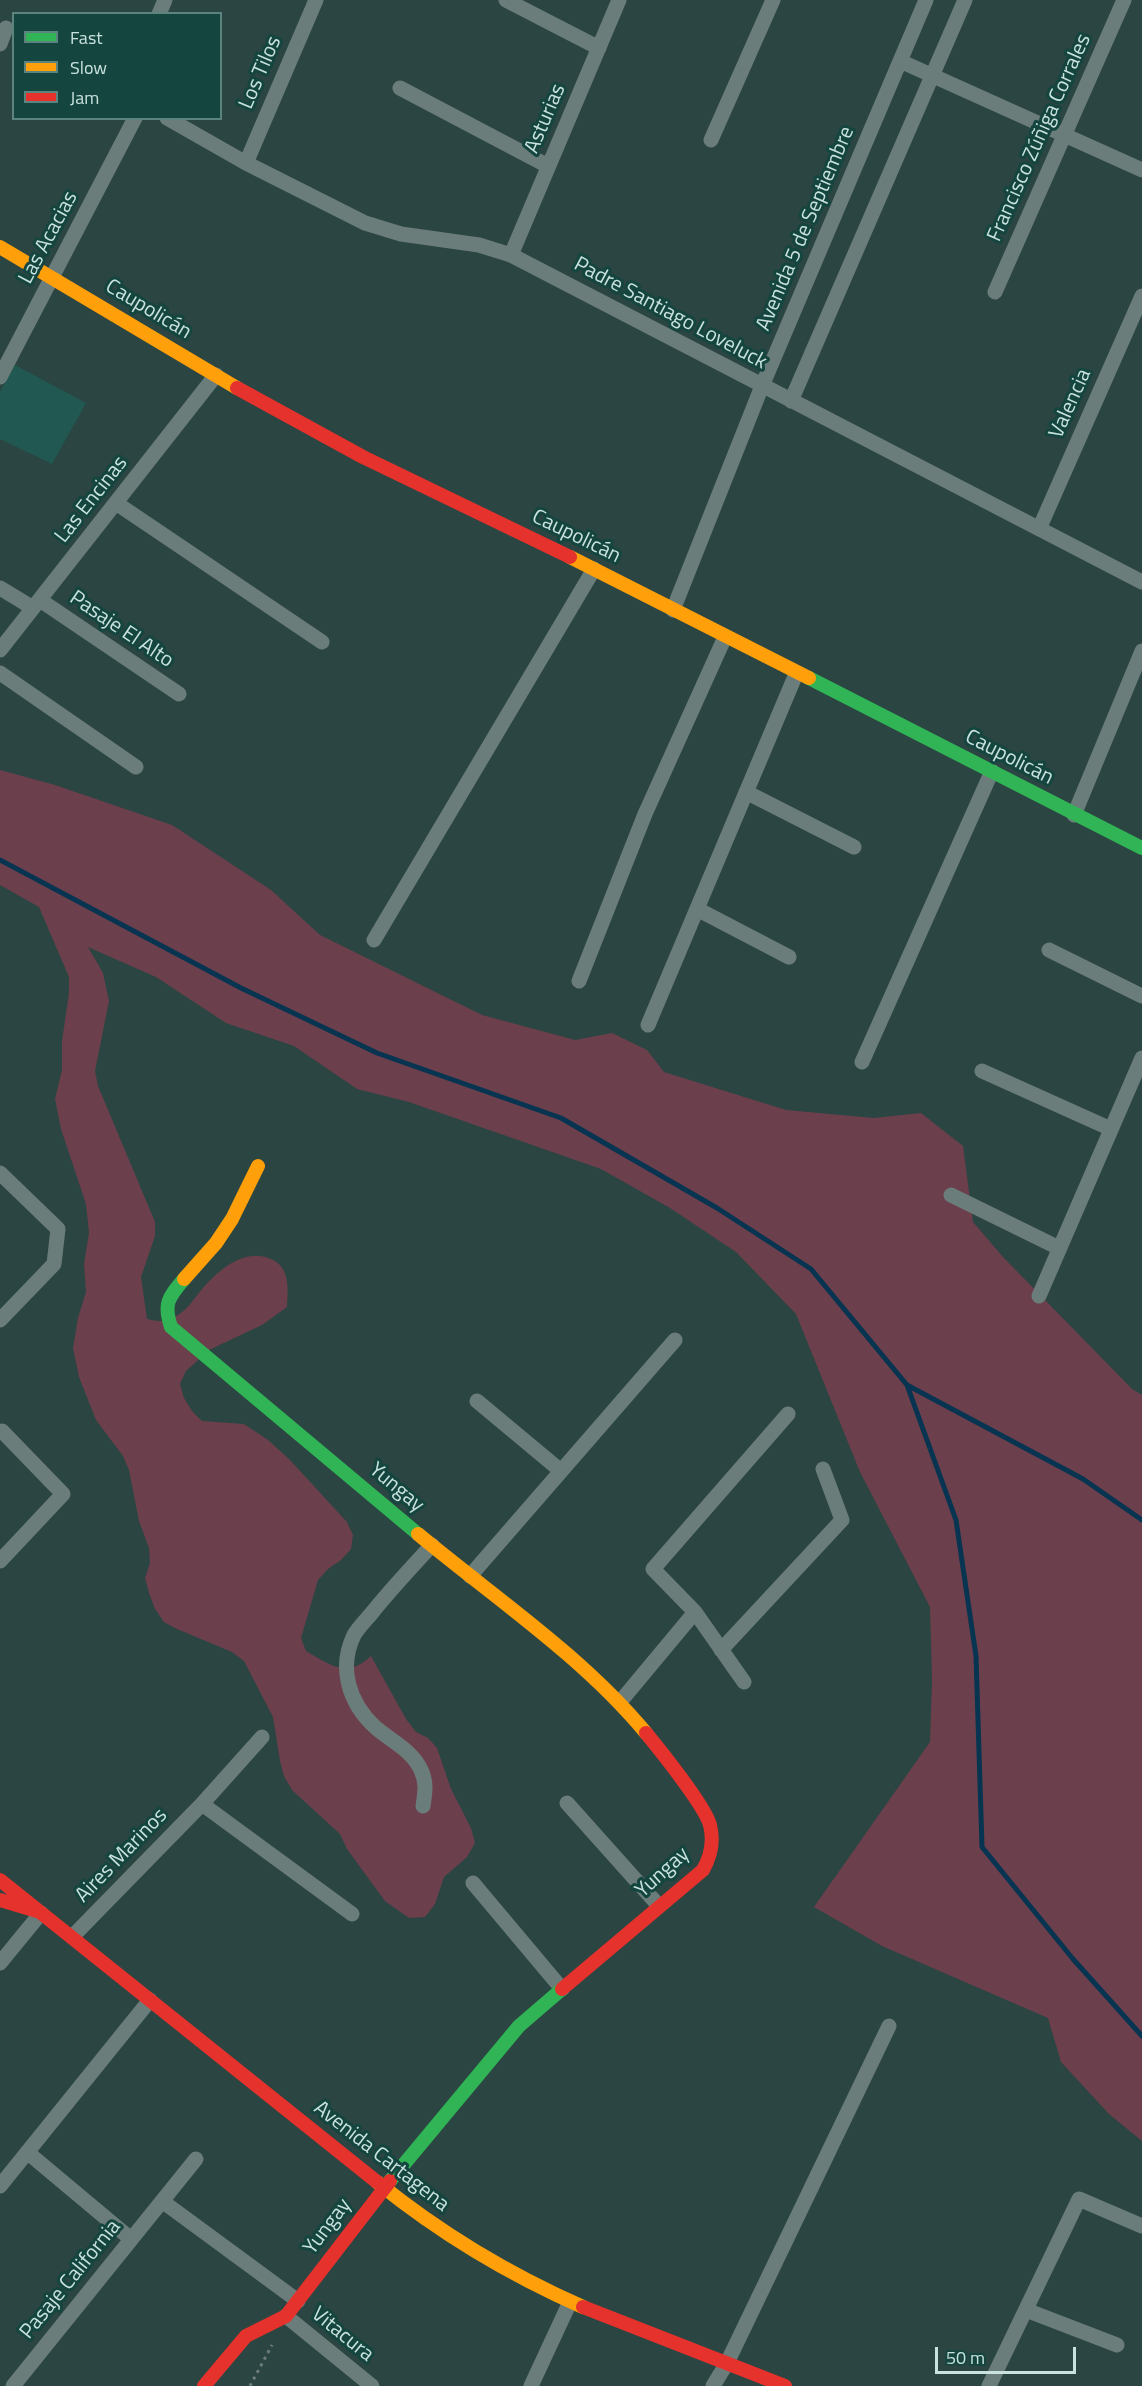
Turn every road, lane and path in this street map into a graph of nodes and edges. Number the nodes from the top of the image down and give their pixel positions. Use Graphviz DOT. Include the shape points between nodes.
graph roads {
  1 [pos="316,0"];
  2 [pos="506,0"];
  3 [pos="619,0"];
  4 [pos="772,0"];
  5 [pos="926,0"];
  6 [pos="965,0"];
  7 [pos="1124,0"];
  8 [pos="6,29"];
  9 [pos="0,44"];
  10 [pos="599,48"];
  11 [pos="900,62"];
  12 [pos="933,75"];
  13 [pos="400,88"];
  14 [pos="134,120"];
  15 [pos="171,120"];
  16 [pos="1065,135"];
  17 [pos="711,140"];
  18 [pos="246,163"];
  19 [pos="548,166"];
  20 [pos="1142,170"];
  21 [pos="0,247"];
  22 [pos="511,255"];
  23 [pos="51,277"];
  24 [pos="995,292"];
  25 [pos="1142,297"];
  26 [pos="216,375"];
  27 [pos="0,377"];
  28 [pos="762,386"];
  29 [pos="791,401"];
  30 [pos="117,503"];
  31 [pos="1039,529"];
  32 [pos="594,569"];
  33 [pos="1142,582"];
  34 [pos="0,588"];
  35 [pos="36,604"];
  36 [pos="673,610"];
  37 [pos="725,637"];
  38 [pos="322,642"];
  39 [pos="0,650"];
  40 [pos="1142,651"];
  41 [pos="0,673"];
  42 [pos="796,674"];
  43 [pos="179,694"];
  44 [pos="136,767"];
  45 [pos="992,771"];
  46 [pos="746,792"];
  47 [pos="1074,815"];
  48 [pos="854,847"];
  49 [pos="1142,849"];
  50 [pos="697,909"];
  51 [pos="374,940"];
  52 [pos="1049,950"];
  53 [pos="789,957"];
  54 [pos="579,981"];
  55 [pos="1142,996"];
  56 [pos="648,1025"];
  57 [pos="1142,1058"];
  58 [pos="862,1062"];
  59 [pos="982,1071"];
  60 [pos="1111,1129"];
  61 [pos="258,1166"];
  62 [pos="0,1173"];
  63 [pos="951,1195"];
  64 [pos="1059,1248"];
  65 [pos="1039,1296"];
  66 [pos="0,1320"];
  67 [pos="675,1340"];
  68 [pos="477,1401"];
  69 [pos="788,1414"];
  70 [pos="2,1431"];
  71 [pos="823,1469"];
  72 [pos="561,1471"];
  73 [pos="432,1545"];
  74 [pos="0,1561"];
  75 [pos="470,1576"];
  76 [pos="695,1612"];
  77 [pos="721,1650"];
  78 [pos="744,1682"];
  79 [pos="620,1702"];
  80 [pos="262,1737"];
  81 [pos="567,1803"];
  82 [pos="202,1804"];
  83 [pos="423,1806"];
  84 [pos="0,1880"];
  85 [pos="473,1883"];
  86 [pos="0,1900"];
  87 [pos="659,1906"];
  88 [pos="41,1913"];
  89 [pos="352,1914"];
  90 [pos="72,1938"];
  91 [pos="0,1963"];
  92 [pos="562,1989"];
  93 [pos="150,2000"];
  94 [pos="889,2026"];
  95 [pos="27,2152"];
  96 [pos="196,2159"];
  97 [pos="0,2186"];
  98 [pos="384,2188"];
  99 [pos="162,2201"];
  100 [pos="1142,2226"];
  101 [pos="131,2240"];
  102 [pos="298,2301"];
  103 [pos="570,2301"];
  104 [pos="1026,2310"];
  105 [pos="286,2316"];
  106 [pos="274,2343"];
  107 [pos="1117,2345"];
  108 [pos="727,2363"];
  109 [pos="13,2386"];
  110 [pos="204,2386"];
  111 [pos="250,2386"];
  112 [pos="372,2386"];
  113 [pos="531,2386"];
  114 [pos="713,2386"];
  115 [pos="785,2386"];
  116 [pos="989,2386"];
  1 -- 18 [label="street, Los Tilos"];
  2 -- 10 [label="street"];
  3 -- 10 [label="street, Asturias"];
  4 -- 17 [label="street"];
  5 -- 11 [label="street, Avenida 5 de Septiembre"];
  6 -- 12 [label="street"];
  7 -- 16 [label="street, Francisco Zúñiga Corrales"];
  8 -- 9 [label="street"];
  10 -- 19 [label="street, Asturias"];
  11 -- 12 [label="street"];
  11 -- 28 [label="street, Avenida 5 de Septiembre"];
  12 -- 16 [label="street"];
  12 -- 29 [label="street"];
  13 -- 19 [label="street"];
  14 -- 23 [label="street, Las Acacias"];
  15 -- 18 [label="street, Padre Santiago Loveluck"];
  16 -- 20 [label="street"];
  16 -- 24 [label="street, Francisco Zúñiga Corrales"];
  18 -- 22 [label="street, Padre Santiago Loveluck" via="365,223 401,234 479,245"];
  19 -- 22 [label="street, Asturias"];
  21 -- 23 [label="street, Caupolicán"];
  22 -- 28 [label="street, Padre Santiago Loveluck"];
  23 -- 26 [label="street, Caupolicán"];
  23 -- 27 [label="street, Las Acacias"];
  25 -- 31 [label="street, Valencia"];
  26 -- 30 [label="street, Las Encinas"];
  26 -- 32 [label="street, Caupolicán" via="363,457"];
  28 -- 29 [label="street, Padre Santiago Loveluck"];
  28 -- 36 [label="street, Avenida 5 de Septiembre"];
  29 -- 31 [label="street, Padre Santiago Loveluck"];
  30 -- 35 [label="street, Las Encinas"];
  30 -- 38 [label="street"];
  31 -- 33 [label="street, Padre Santiago Loveluck"];
  32 -- 36 [label="street, Caupolicán"];
  32 -- 51 [label="street"];
  34 -- 35 [label="street, Pasaje El Alto"];
  35 -- 39 [label="street, Las Encinas"];
  35 -- 43 [label="street, Pasaje El Alto"];
  36 -- 37 [label="street, Caupolicán"];
  37 -- 42 [label="street, Caupolicán"];
  37 -- 54 [label="street" via="641,824"];
  40 -- 47 [label="street"];
  41 -- 44 [label="street"];
  42 -- 45 [label="street, Caupolicán"];
  42 -- 46 [label="street"];
  45 -- 47 [label="street, Caupolicán"];
  45 -- 58 [label="street"];
  46 -- 48 [label="street"];
  46 -- 50 [label="street"];
  47 -- 49 [label="street, Caupolicán"];
  50 -- 53 [label="street"];
  50 -- 56 [label="street"];
  52 -- 55 [label="street"];
  57 -- 60 [label="street"];
  59 -- 60 [label="street"];
  60 -- 64 [label="street"];
  61 -- 73 [label="street, Yungay" via="216,1243 169,1297 168,1320 176,1334"];
  62 -- 66 [label="street" via="58,1229 54,1264"];
  63 -- 64 [label="street"];
  64 -- 65 [label="street"];
  67 -- 72 [label="street"];
  68 -- 72 [label="street"];
  69 -- 76 [label="street" via="653,1569"];
  70 -- 74 [label="street" via="63,1494"];
  71 -- 77 [label="street" via="842,1520"];
  72 -- 75 [label="street"];
  73 -- 75 [label="street, Yungay"];
  73 -- 83 [label="street" via="354,1634 345,1678 358,1706 375,1727 402,1746 421,1769 426,1786"];
  75 -- 79 [label="street, Yungay"];
  76 -- 77 [label="street"];
  76 -- 79 [label="street"];
  77 -- 78 [label="street"];
  79 -- 87 [label="street, Yungay" via="661,1751 711,1828 712,1847 703,1870"];
  80 -- 82 [label="street, Aires Marinos"];
  81 -- 87 [label="street"];
  82 -- 89 [label="street"];
  82 -- 90 [label="street, Aires Marinos"];
  84 -- 88 [label="street, Avenida Cartagena"];
  85 -- 92 [label="street"];
  86 -- 88 [label="street"];
  87 -- 92 [label="street, Yungay"];
  88 -- 90 [label="street, Avenida Cartagena"];
  88 -- 91 [label="street"];
  90 -- 93 [label="street, Avenida Cartagena"];
  92 -- 98 [label="street, Yungay" via="519,2026"];
  93 -- 95 [label="street"];
  93 -- 98 [label="street, Avenida Cartagena"];
  94 -- 108 [label="street"];
  95 -- 97 [label="street"];
  95 -- 101 [label="street"];
  96 -- 99 [label="street, Pasaje California"];
  98 -- 102 [label="street, Yungay"];
  98 -- 103 [label="street, Avenida Cartagena" via="483,2258"];
  99 -- 101 [label="street, Pasaje California"];
  99 -- 102 [label="street"];
  100 -- 104 [label="street" via="1079,2199"];
  101 -- 109 [label="street, Pasaje California"];
  102 -- 105 [label="street, Yungay"];
  103 -- 108 [label="street, Avenida Cartagena"];
  103 -- 113 [label="street"];
  104 -- 107 [label="street"];
  104 -- 116 [label="street"];
  105 -- 110 [label="street, Yungay" via="246,2336"];
  105 -- 112 [label="street, Vitacura"];
  106 -- 111 [label="path"];
  108 -- 114 [label="street"];
  108 -- 115 [label="street, Avenida Cartagena"];
}
